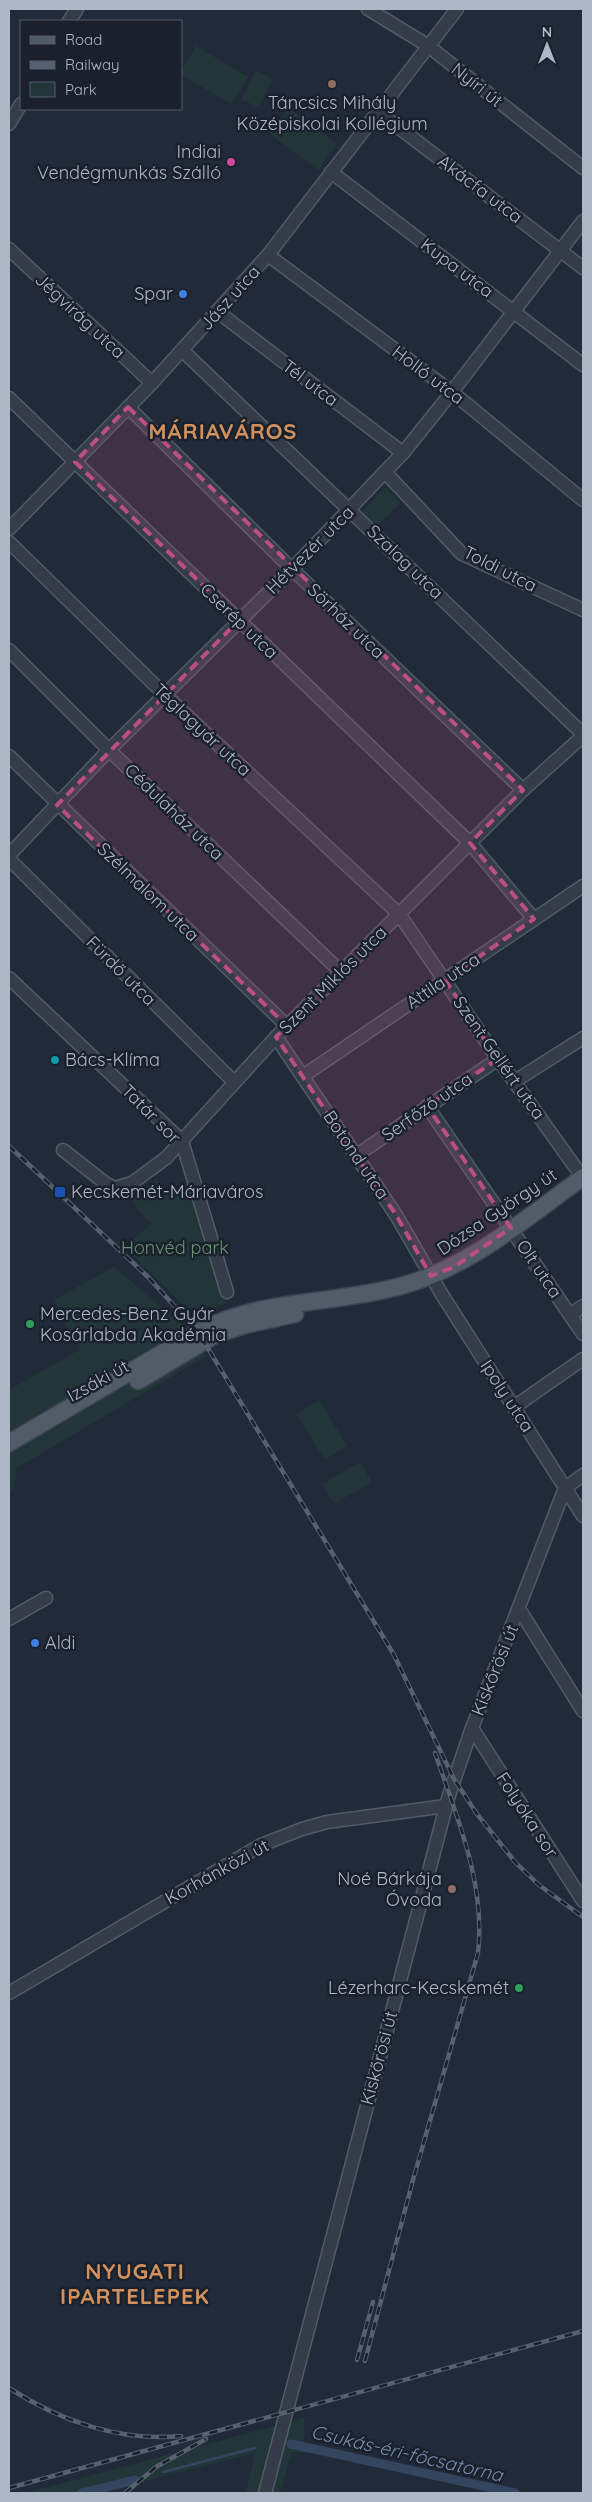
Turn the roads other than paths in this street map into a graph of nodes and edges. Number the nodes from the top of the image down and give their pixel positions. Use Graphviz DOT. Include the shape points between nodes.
graph roads {
  1 [pos="77,9"];
  2 [pos="368,9"];
  3 [pos="456,9"];
  4 [pos="70,20"];
  5 [pos="427,45"];
  6 [pos="20,106"];
  7 [pos="377,111"];
  8 [pos="9,124"];
  9 [pos="583,168"];
  10 [pos="331,172"];
  11 [pos="583,221"];
  12 [pos="9,249"];
  13 [pos="562,250"];
  14 [pos="268,255"];
  15 [pos="583,268"];
  16 [pos="218,312"];
  17 [pos="515,312"];
  18 [pos="183,351"];
  19 [pos="583,365"];
  20 [pos="152,383"];
  21 [pos="452,392"];
  22 [pos="9,398"];
  23 [pos="128,407"];
  24 [pos="403,453"];
  25 [pos="75,462"];
  26 [pos="385,472"];
  27 [pos="583,500"];
  28 [pos="350,509"];
  29 [pos="9,529"];
  30 [pos="9,542"];
  31 [pos="292,569"];
  32 [pos="583,610"];
  33 [pos="239,620"];
  34 [pos="9,650"];
  35 [pos="165,695"];
  36 [pos="583,735"];
  37 [pos="109,750"];
  38 [pos="9,756"];
  39 [pos="523,790"];
  40 [pos="57,805"];
  41 [pos="470,843"];
  42 [pos="9,855"];
  43 [pos="9,859"];
  44 [pos="583,886"];
  45 [pos="399,914"];
  46 [pos="534,919"];
  47 [pos="341,972"];
  48 [pos="9,978"];
  49 [pos="445,980"];
  50 [pos="287,1026"];
  51 [pos="276,1037"];
  52 [pos="583,1038"];
  53 [pos="498,1058"];
  54 [pos="303,1076"];
  55 [pos="234,1082"];
  56 [pos="515,1082"];
  57 [pos="427,1106"];
  58 [pos="182,1141"];
  59 [pos="63,1150"];
  60 [pos="357,1155"];
  61 [pos="583,1177"];
  62 [pos="511,1228"];
  63 [pos="431,1276"];
  64 [pos="227,1292"];
  65 [pos="583,1306"];
  66 [pos="570,1315"];
  67 [pos="234,1322"];
  68 [pos="583,1334"];
  69 [pos="583,1359"];
  70 [pos="514,1407"];
  71 [pos="9,1443"];
  72 [pos="9,1456"];
  73 [pos="583,1476"];
  74 [pos="565,1488"];
  75 [pos="583,1516"];
  76 [pos="46,1598"];
  77 [pos="519,1609"];
  78 [pos="9,1619"];
  79 [pos="583,1711"];
  80 [pos="472,1728"];
  81 [pos="446,1806"];
  82 [pos="583,1901"];
  83 [pos="9,1993"];
  84 [pos="266,2493"];
  1 -- 4 [label="street"];
  2 -- 5 [label="street, Nyíri út"];
  3 -- 5 [label="street, Jász utca"];
  5 -- 7 [label="street, Jász utca"];
  5 -- 9 [label="street, Nyíri út"];
  6 -- 8 [label="street"];
  7 -- 10 [label="street, Jász utca"];
  7 -- 13 [label="street, Akácfa utca"];
  10 -- 14 [label="street, Jász utca"];
  10 -- 17 [label="street, Kupa utca"];
  11 -- 13 [label="street, Hétvezér utca"];
  12 -- 20 [label="street, Jégvirág utca"];
  13 -- 15 [label="street, Akácfa utca"];
  13 -- 17 [label="street, Hétvezér utca"];
  14 -- 16 [label="street, Jász utca"];
  14 -- 21 [label="street, Holló utca"];
  16 -- 18 [label="street, Jász utca"];
  16 -- 24 [label="street, Tél utca"];
  17 -- 19 [label="street, Kupa utca"];
  17 -- 21 [label="street, Hétvezér utca"];
  18 -- 20 [label="street, Jász utca"];
  18 -- 28 [label="street, Szalag utca"];
  20 -- 23 [label="street, Jász utca"];
  21 -- 24 [label="street, Hétvezér utca"];
  21 -- 27 [label="street, Holló utca"];
  22 -- 25 [label="street, Cserép utca"];
  23 -- 25 [label="street, Jász utca"];
  23 -- 31 [label="street, Sörház utca"];
  24 -- 26 [label="street, Hétvezér utca"];
  25 -- 29 [label="street, Jász utca"];
  25 -- 33 [label="street, Cserép utca"];
  26 -- 28 [label="street, Hétvezér utca"];
  26 -- 32 [label="street, Toldi utca" via="462,554"];
  28 -- 31 [label="street, Hétvezér utca"];
  28 -- 36 [label="street, Szalag utca"];
  30 -- 35 [label="street, Téglagyár utca"];
  31 -- 33 [label="street, Hétvezér utca"];
  31 -- 39 [label="street, Sörház utca"];
  33 -- 35 [label="street, Hétvezér utca"];
  33 -- 41 [label="street, Cserép utca"];
  34 -- 37 [label="street, Cédulaház utca"];
  35 -- 37 [label="street, Hétvezér utca"];
  35 -- 45 [label="street, Téglagyár utca"];
  36 -- 39 [label="street, Szent Miklós utca"];
  37 -- 40 [label="street, Hétvezér utca"];
  37 -- 47 [label="street, Cédulaház utca"];
  38 -- 40 [label="street, Szélmalom utca"];
  39 -- 41 [label="street, Szent Miklós utca"];
  40 -- 42 [label="street, Hétvezér utca"];
  40 -- 50 [label="street, Szélmalom utca"];
  41 -- 45 [label="street, Szent Miklós utca"];
  41 -- 46 [label="street, Cserép utca"];
  43 -- 55 [label="street, Fürdő utca"];
  44 -- 46 [label="street, Attila utca"];
  45 -- 47 [label="street, Szent Miklós utca"];
  45 -- 49 [label="street, Szent Gellért utca"];
  46 -- 49 [label="street, Attila utca"];
  47 -- 50 [label="street, Szent Miklós utca"];
  48 -- 58 [label="street, Tatár sor"];
  49 -- 53 [label="street, Szent Gellért utca"];
  49 -- 54 [label="street, Attila utca"];
  50 -- 51 [label="street, Szent Miklós utca"];
  51 -- 54 [label="street, Botond utca"];
  51 -- 55 [label="street, Szent Miklós utca"];
  52 -- 56 [label="street"];
  53 -- 56 [label="street, Szent Gellért utca"];
  53 -- 57 [label="street, Serfőző utca"];
  54 -- 60 [label="street, Botond utca"];
  55 -- 58 [label="street, Szent Miklós utca"];
  56 -- 61 [label="street, Szent Gellért utca"];
  57 -- 60 [label="street, Serfőző utca"];
  57 -- 62 [label="street, Olt utca"];
  58 -- 59 [label="street, Szent Miklós utca" via="166,1158 132,1183 121,1187 105,1184"];
  58 -- 64 [label="street, Tatár sor"];
  60 -- 63 [label="street, Botond utca"];
  61 -- 62 [label="main road, Dózsa György út"];
  62 -- 63 [label="main road, Dózsa György út" via="454,1267"];
  62 -- 66 [label="street, Olt utca"];
  63 -- 67 [label="main road, Dózsa György út" via="400,1286 312,1300"];
  63 -- 70 [label="street, Ipoly utca"];
  65 -- 66 [label="street"];
  66 -- 68 [label="street, Olt utca"];
  67 -- 71 [label="main road, Izsáki út" via="198,1332"];
  67 -- 72 [label="main road, Izsáki út" via="163,1368"];
  69 -- 70 [label="street"];
  70 -- 74 [label="street, Ipoly utca"];
  73 -- 74 [label="street"];
  74 -- 75 [label="street, Ipoly utca"];
  74 -- 77 [label="street, Kiskőrösi út"];
  76 -- 78 [label="street"];
  77 -- 79 [label="street"];
  77 -- 80 [label="street, Kiskőrösi út"];
  80 -- 81 [label="street, Kiskőrösi út"];
  80 -- 82 [label="street, Folyóka sor"];
  81 -- 83 [label="street, Korhánközi út" via="327,1822 302,1828 261,1845"];
  81 -- 84 [label="street, Kiskőrösi út"];
}
